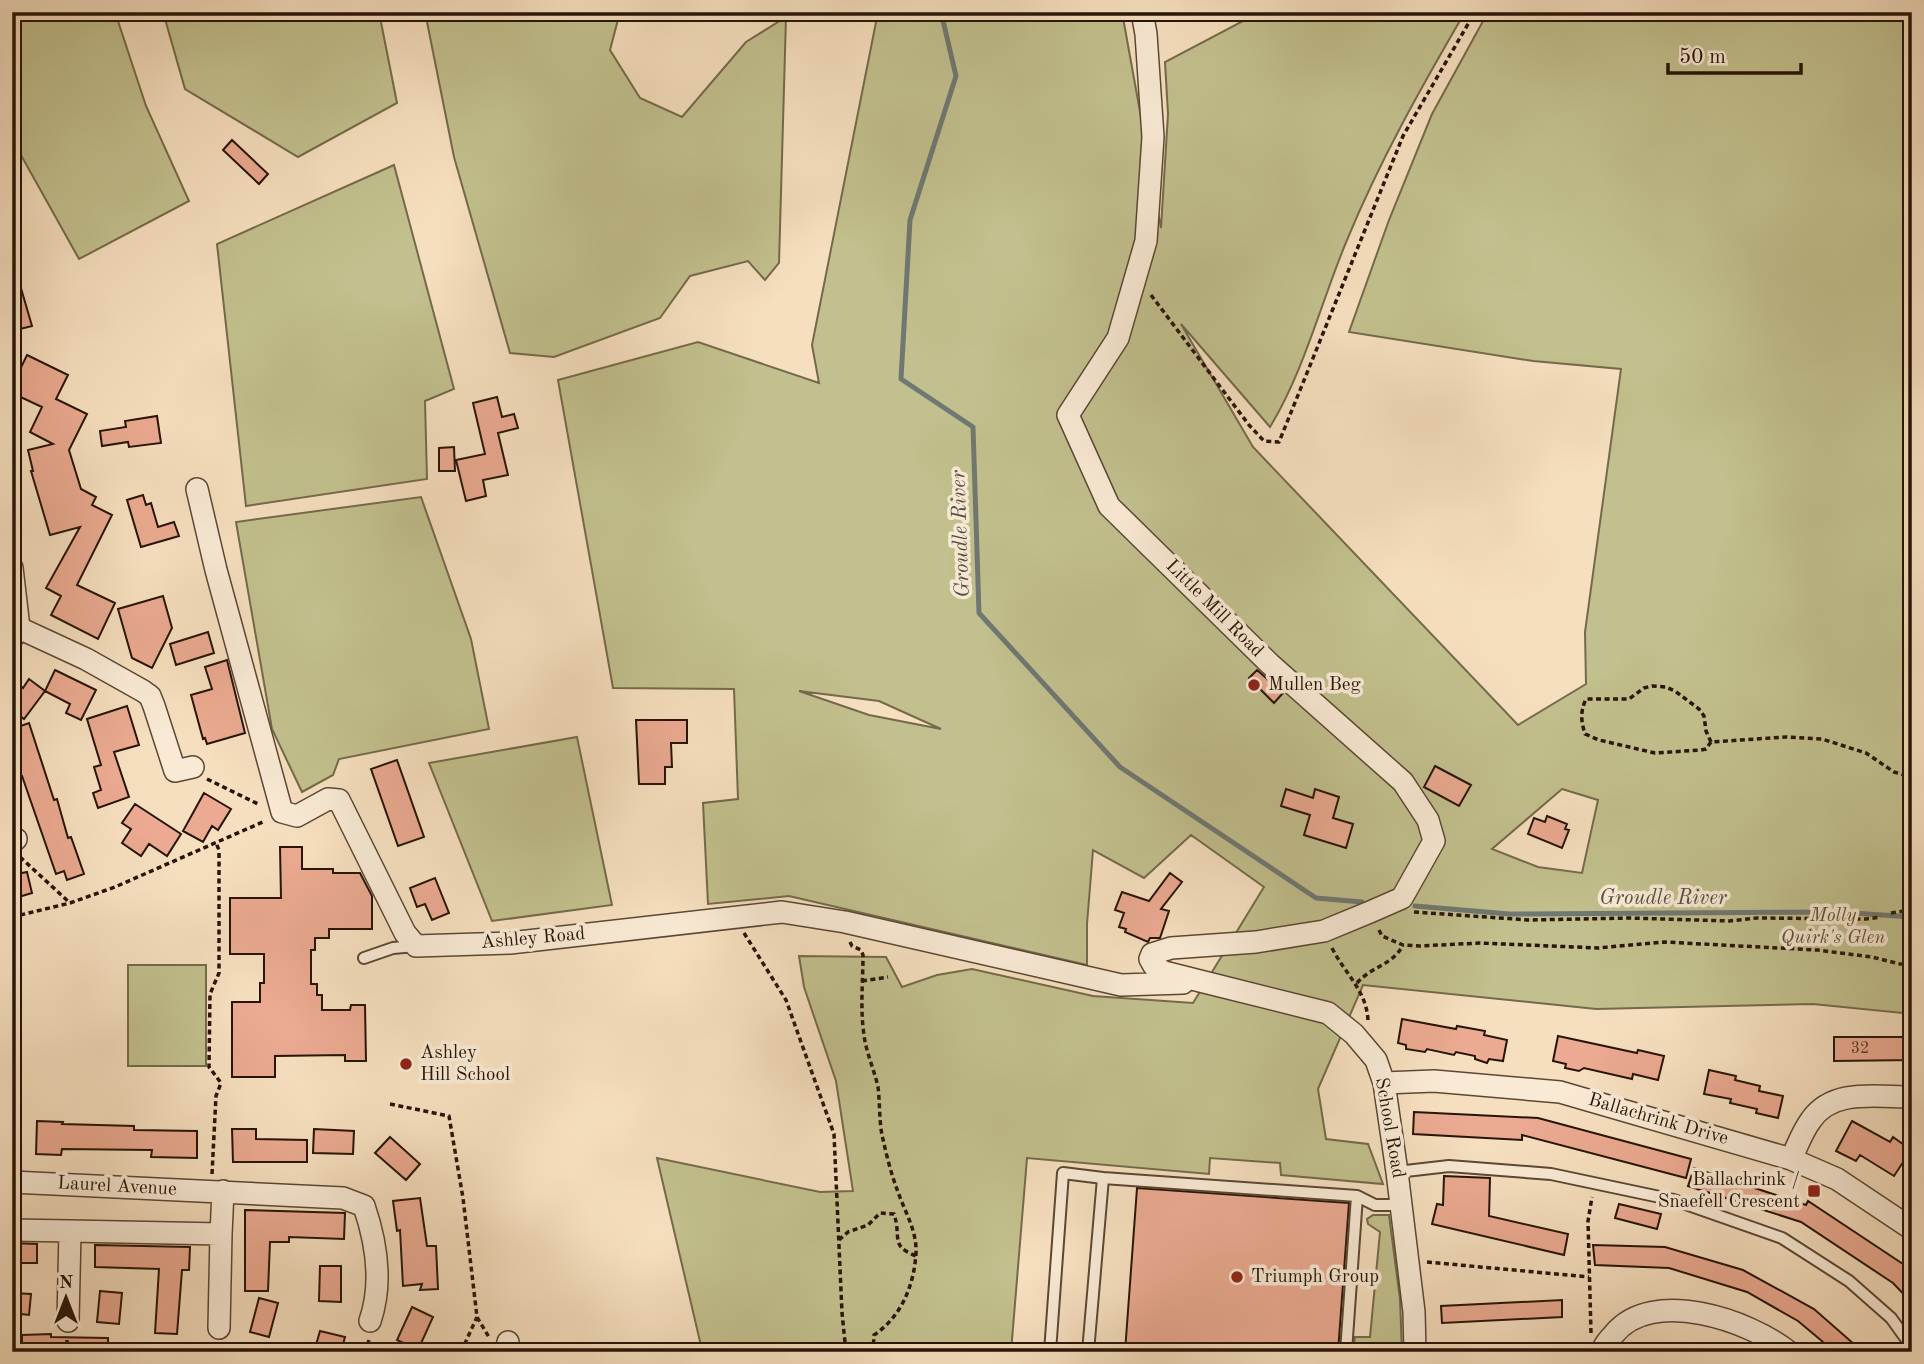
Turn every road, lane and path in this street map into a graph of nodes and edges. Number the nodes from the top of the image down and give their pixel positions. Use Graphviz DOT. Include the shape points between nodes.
graph roads {
  1 [pos="1142,12"];
  2 [pos="1475,12"];
  3 [pos="1136,274"];
  4 [pos="197,489"];
  5 [pos="12,568"];
  6 [pos="16,633"];
  7 [pos="1711,743"];
  8 [pos="175,772"];
  9 [pos="1912,777"];
  10 [pos="281,814"];
  11 [pos="14,843"];
  12 [pos="216,843"];
  13 [pos="1912,871"];
  14 [pos="70,903"];
  15 [pos="1370,912"];
  16 [pos="1402,913"];
  17 [pos="1891,913"];
  18 [pos="12,917"];
  19 [pos="733,917"];
  20 [pos="1881,917"];
  21 [pos="855,925"];
  22 [pos="1404,944"];
  23 [pos="416,946"];
  24 [pos="363,958"];
  25 [pos="1912,964"];
  26 [pos="1342,967"];
  27 [pos="888,978"];
  28 [pos="862,981"];
  29 [pos="1201,982"];
  30 [pos="1357,984"];
  31 [pos="1369,1019"];
  32 [pos="1384,1083"];
  33 [pos="1912,1097"];
  34 [pos="390,1104"];
  35 [pos="1791,1159"];
  36 [pos="1397,1172"];
  37 [pos="1103,1178"];
  38 [pos="12,1182"];
  39 [pos="1594,1183"];
  40 [pos="217,1191"];
  41 [pos="1357,1196"];
  42 [pos="1401,1205"];
  43 [pos="1912,1229"];
  44 [pos="12,1230"];
  45 [pos="70,1231"];
  46 [pos="221,1234"];
  47 [pos="839,1240"];
  48 [pos="916,1256"];
  49 [pos="1421,1261"];
  50 [pos="1589,1277"];
  51 [pos="477,1317"];
  52 [pos="68,1321"];
  53 [pos="370,1321"];
  54 [pos="219,1328"];
  55 [pos="501,1344"];
  56 [pos="1597,1346"];
  57 [pos="1912,1347"];
  58 [pos="461,1352"];
  59 [pos="846,1352"];
  60 [pos="873,1352"];
  61 [pos="1050,1352"];
  62 [pos="1088,1352"];
  63 [pos="1346,1352"];
  64 [pos="1415,1352"];
  65 [pos="1459,1352"];
  66 [pos="1479,1352"];
  67 [pos="1789,1352"];
  1 -- 3 [label="street, Little Mill Road" via="1153,137 1146,241"];
  2 -- 3 [label="path" via="1404,136 1279,442 1264,441 1249,425"];
  3 -- 15 [label="street, Little Mill Road" via="1118,338 1068,415 1109,506 1270,664 1404,782 1428,820 1434,841 1402,898"];
  4 -- 10 [label="street"];
  5 -- 6 [label="street"];
  6 -- 8 [label="street" via="86,659 150,696"];
  7 -- 7 [label="path" via="1699,709 1666,687 1643,688 1629,699 1586,699 1582,707 1585,734 1599,740 1655,753 1701,750"];
  7 -- 9 [label="path" via="1822,739 1866,753 1894,772"];
  8 -- 10 [label="path" via="199,775"];
  10 -- 12 [label="path"];
  10 -- 23 [label="street" via="297,816 328,799 339,800 405,933"];
  11 -- 14 [label="path"];
  12 -- 14 [label="path"];
  12 -- 40 [label="path" via="219,973 210,994 209,1066 221,1083 216,1096"];
  13 -- 17 [label="path" via="1906,876 1908,905 1904,911"];
  14 -- 18 [label="path"];
  15 -- 22 [label="path" via="1382,936"];
  15 -- 29 [label="street, Little Mill Road" via="1324,931 1152,954 1154,966 1164,972"];
  16 -- 20 [label="path" via="1529,920"];
  19 -- 21 [label="street, Ashley Road" via="782,912"];
  19 -- 23 [label="street, Ashley Road" via="510,943"];
  19 -- 47 [label="path" via="786,1000 834,1134"];
  21 -- 28 [label="path" via="849,940 861,950"];
  21 -- 29 [label="street, Ashley Road" via="1121,985"];
  22 -- 25 [label="path" via="1598,947 1664,942 1817,950"];
  22 -- 30 [label="path" via="1397,957"];
  23 -- 24 [label="lane"];
  26 -- 30 [label="path"];
  27 -- 28 [label="path"];
  28 -- 48 [label="path" via="864,1039 878,1087 883,1137 915,1236"];
  29 -- 32 [label="street, School Road" via="1328,1013 1376,1060"];
  30 -- 31 [label="path"];
  32 -- 35 [label="street, Ballachrink Drive" via="1434,1081 1560,1092"];
  32 -- 36 [label="street, School Road"];
  33 -- 35 [label="street" via="1849,1097 1825,1105 1810,1121"];
  34 -- 51 [label="path" via="449,1116"];
  35 -- 43 [label="street, Ballachrink Drive" via="1837,1179"];
  36 -- 39 [label="lane" via="1449,1166 1551,1174"];
  36 -- 42 [label="street, School Road"];
  37 -- 41 [label="lane"];
  37 -- 61 [label="lane" via="1063,1173"];
  37 -- 62 [label="lane"];
  38 -- 40 [label="street, Laurel Avenue"];
  39 -- 50 [label="path" via="1588,1220"];
  39 -- 57 [label="lane" via="1674,1200 1782,1238 1849,1281 1891,1318"];
  40 -- 46 [label="street"];
  40 -- 53 [label="street, Laurel Avenue" via="343,1198 364,1206 379,1276"];
  41 -- 42 [label="lane" via="1376,1205"];
  41 -- 63 [label="lane"];
  42 -- 64 [label="street, School Road"];
  44 -- 45 [label="street"];
  45 -- 46 [label="street"];
  45 -- 52 [label="street"];
  46 -- 54 [label="street"];
  47 -- 48 [label="path" via="880,1213 894,1214 900,1248"];
  47 -- 59 [label="path"];
  48 -- 60 [label="path" via="900,1311 874,1335"];
  49 -- 50 [label="path"];
  50 -- 56 [label="path"];
  51 -- 55 [label="path"];
  51 -- 58 [label="path"];
  56 -- 67 [label="street" via="1604,1345 1621,1324 1650,1312 1681,1310 1725,1319"];
  65 -- 66 [label="path"];
}
